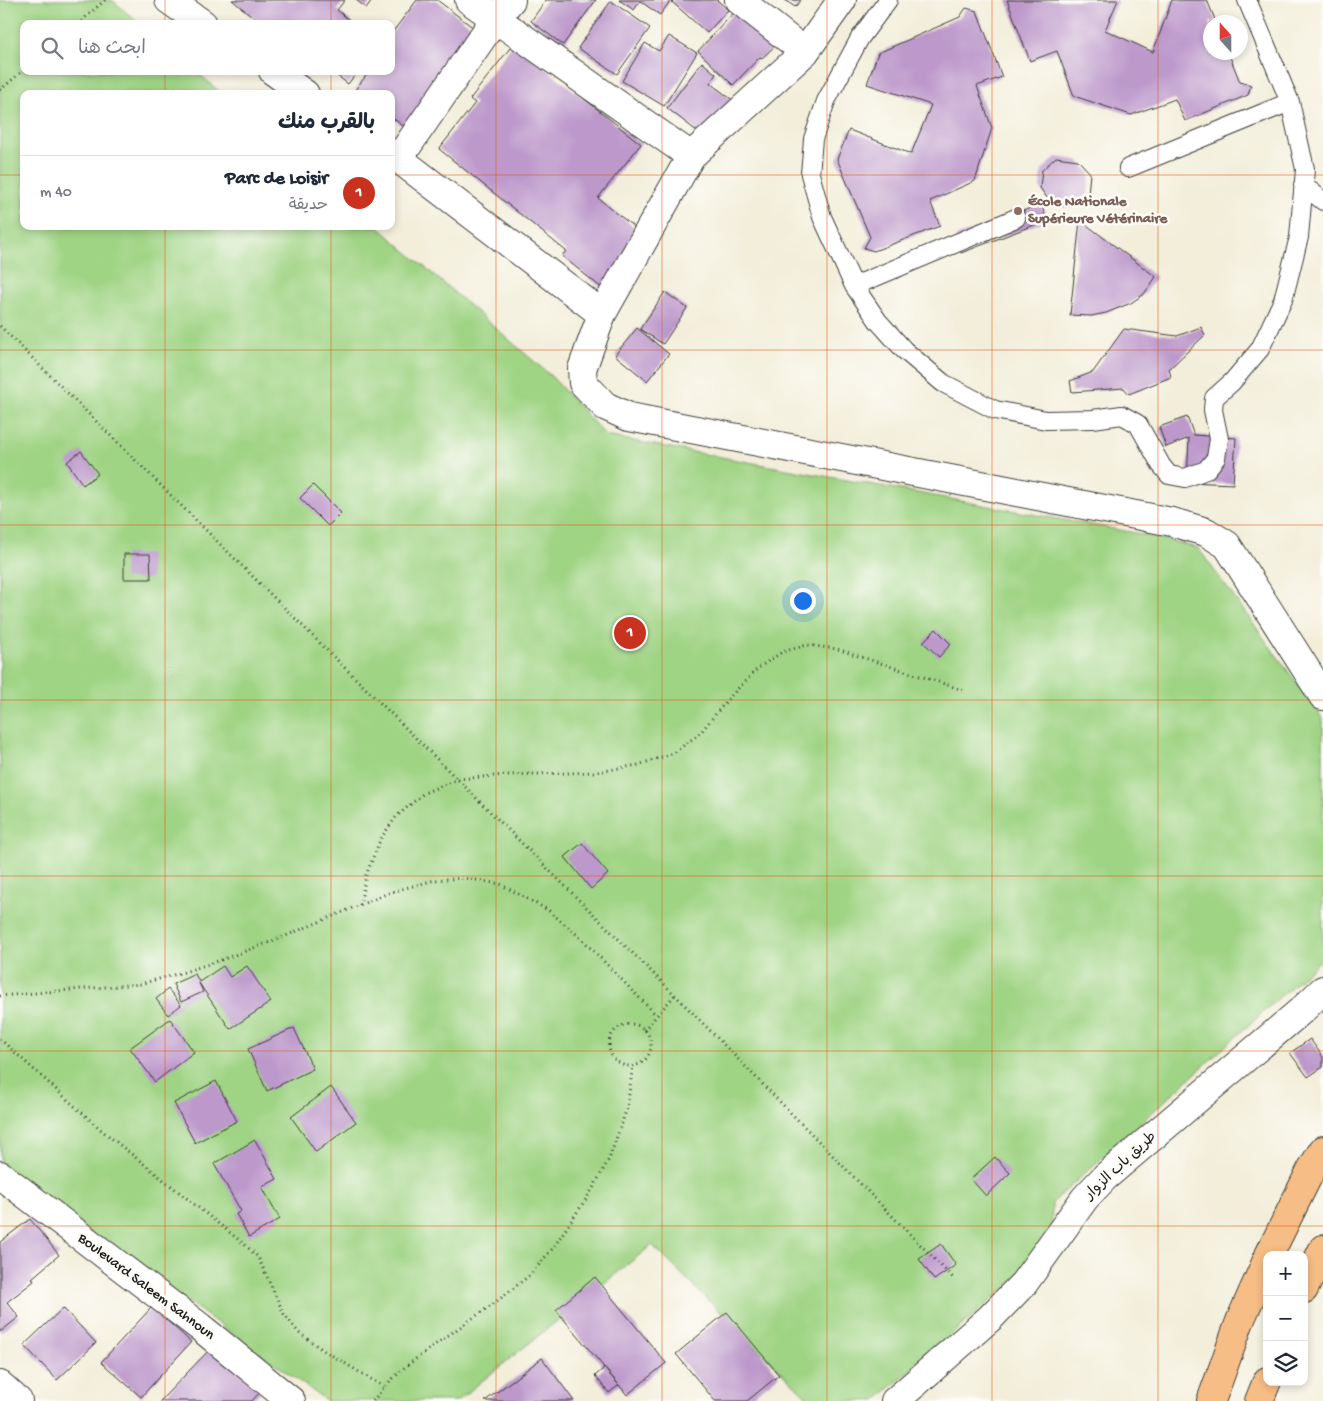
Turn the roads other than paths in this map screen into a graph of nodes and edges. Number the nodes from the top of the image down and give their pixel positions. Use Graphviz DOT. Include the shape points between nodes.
graph roads {
  1 [pos="169,0"];
  2 [pos="469,0"];
  3 [pos="739,0"];
  4 [pos="842,0"];
  5 [pos="888,0"];
  6 [pos="1247,0"];
  7 [pos="503,9"];
  8 [pos="197,20"];
  9 [pos="805,52"];
  10 [pos="279,75"];
  11 [pos="300,90"];
  12 [pos="1290,102"];
  13 [pos="395,155"];
  14 [pos="691,156"];
  15 [pos="1128,168"];
  16 [pos="1303,185"];
  17 [pos="1323,201"];
  18 [pos="1016,218"];
  19 [pos="854,286"];
  20 [pos="602,314"];
  21 [pos="1323,696"];
  22 [pos="1323,990"];
  23 [pos="1323,1150"];
  24 [pos="0,1175"];
  25 [pos="1323,1249"];
  26 [pos="1271,1251"];
  27 [pos="1263,1269"];
  28 [pos="1308,1281"];
  29 [pos="0,1385"];
  30 [pos="1265,1386"];
  31 [pos="18,1401"];
  32 [pos="290,1401"];
  33 [pos="896,1401"];
  34 [pos="1212,1401"];
  35 [pos="1259,1401"];
  1 -- 8 [label="street"];
  2 -- 7 [label="street"];
  3 -- 9 [label="street"];
  4 -- 9 [label="street"];
  5 -- 19 [label="lane" via="860,38 826,101 813,139 810,174 822,216"];
  6 -- 12 [label="lane"];
  7 -- 13 [label="street"];
  7 -- 14 [label="street"];
  9 -- 14 [label="street"];
  10 -- 11 [label="street"];
  12 -- 15 [label="lane"];
  12 -- 16 [label="lane" via="1305,168"];
  13 -- 20 [label="street"];
  14 -- 20 [label="street"];
  16 -- 17 [label="lane"];
  16 -- 19 [label="lane" via="1299,237 1283,300 1260,349 1214,398 1219,439 1216,458 1206,470 1185,478 1169,475 1138,424 1122,415 1046,420 995,410 943,383 904,350 878,321"];
  18 -- 19 [label="lane"];
  20 -- 21 [label="street" via="582,369 584,383 606,406 629,417 1172,522 1206,532 1226,545"];
  22 -- 33 [label="street, طريق باب الزوار" via="1105,1176 1085,1198 1024,1283 990,1318"];
  23 -- 26 [label="main road"];
  24 -- 32 [label="street, Boulevard Saleem Sahnoun" via="200,1327"];
  25 -- 28 [label="main road"];
  27 -- 34 [label="main road" via="1240,1321"];
  29 -- 31 [label="street"];
  30 -- 35 [label="main road"];
}
